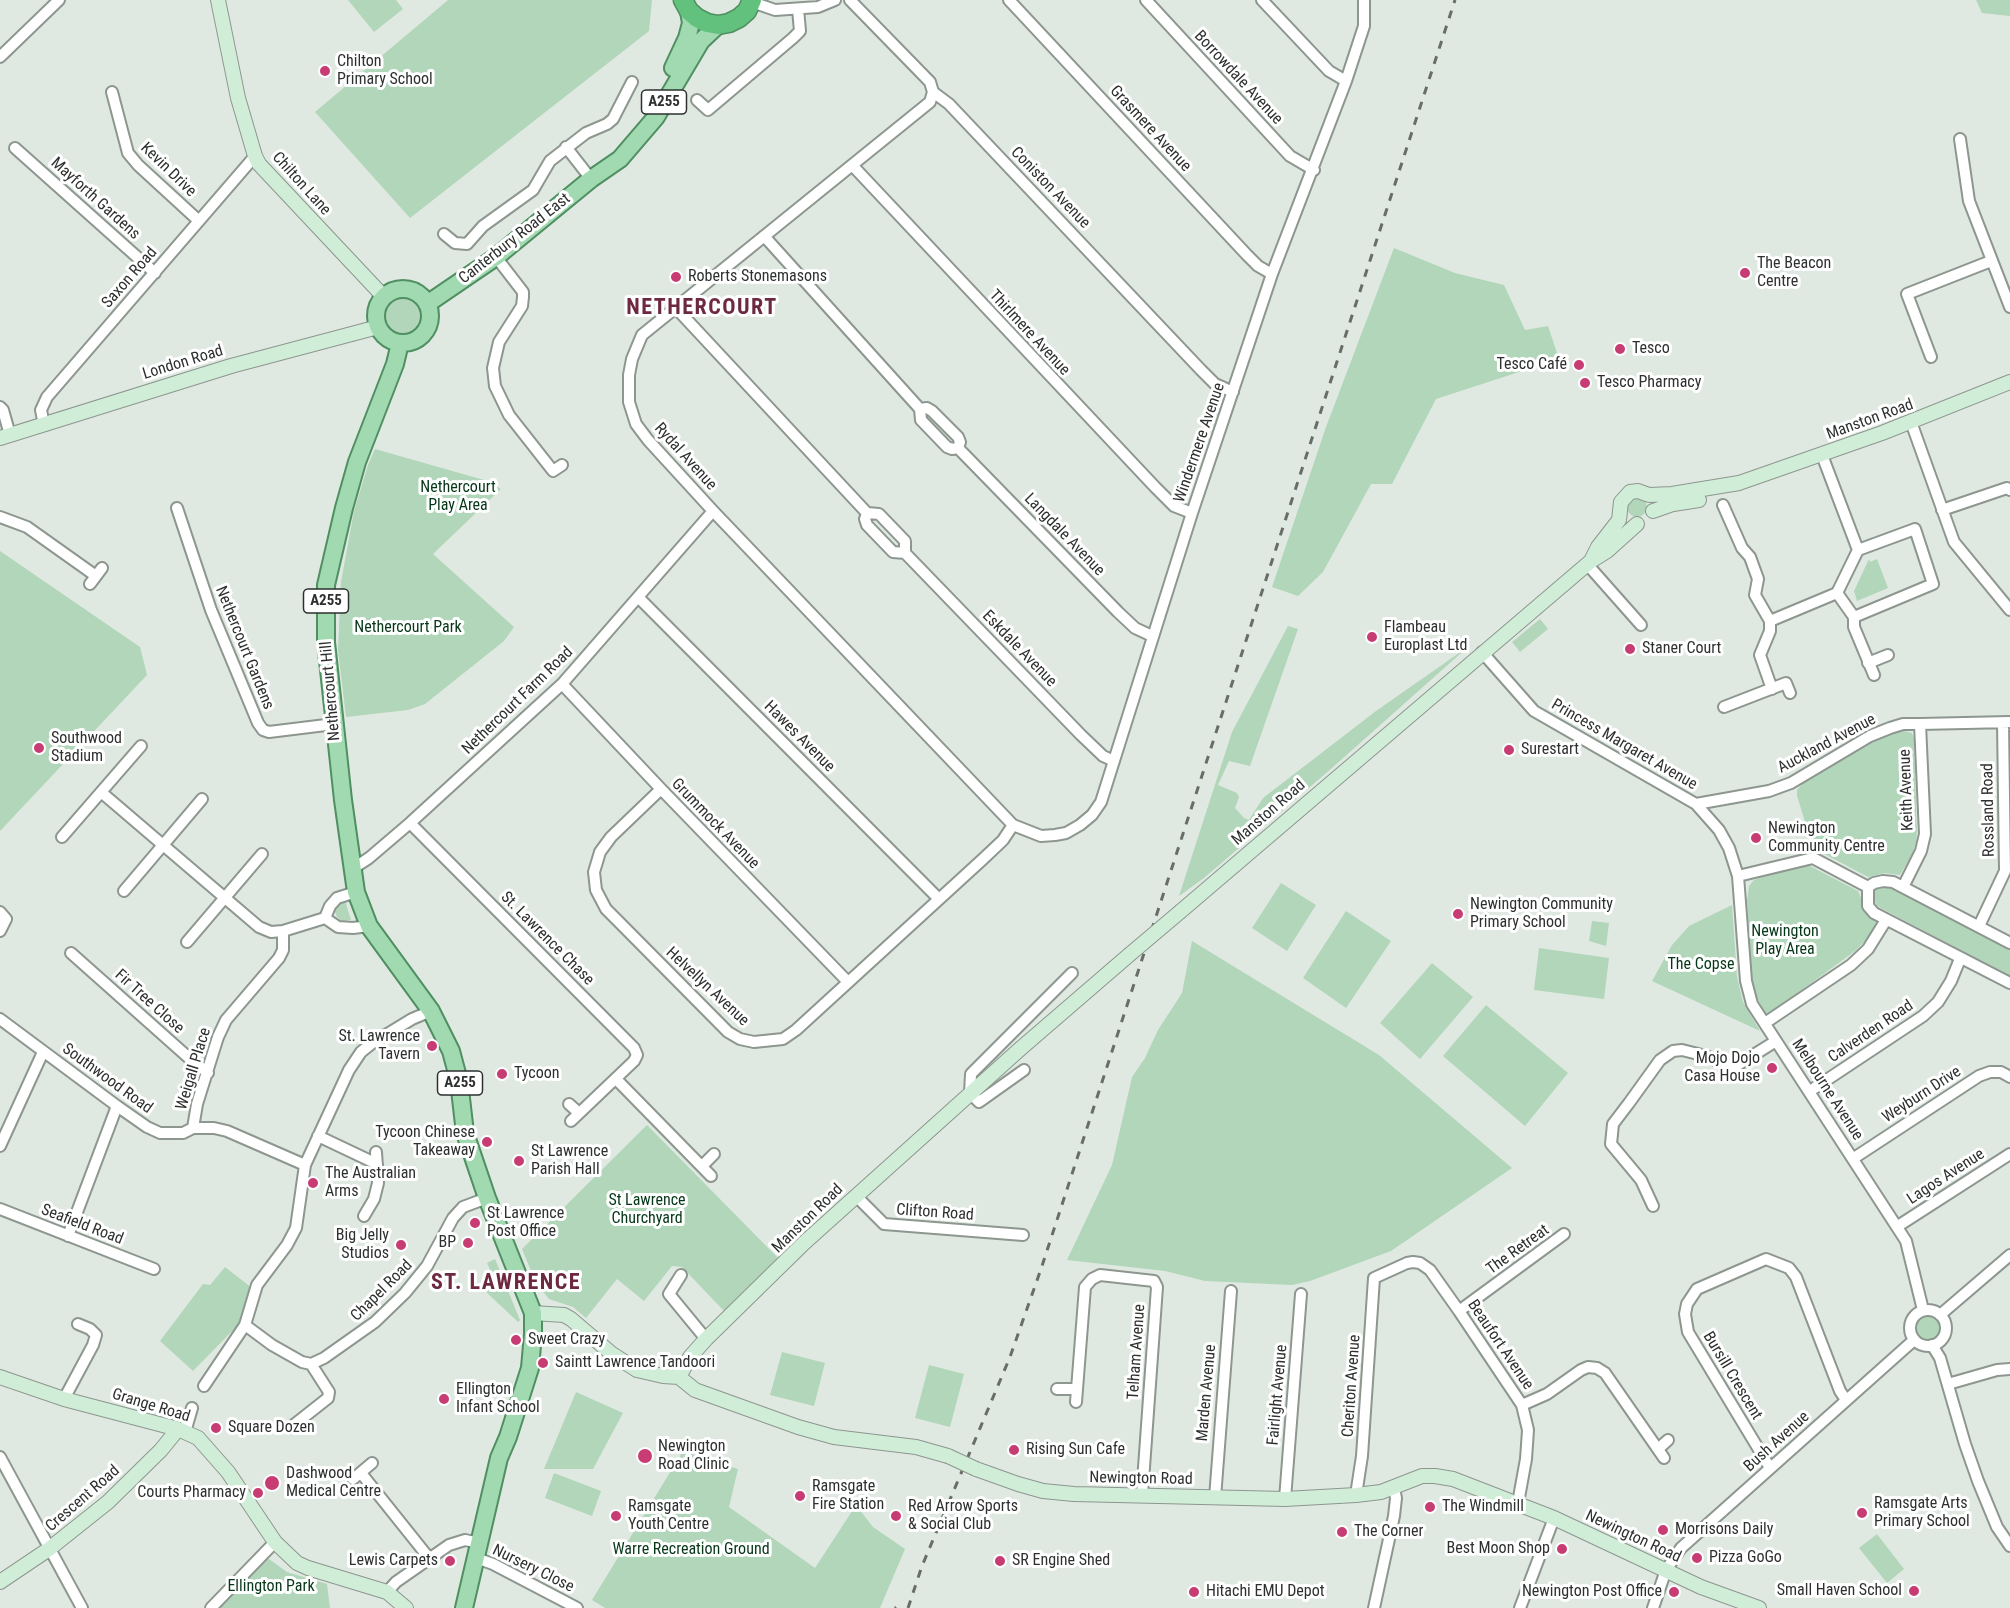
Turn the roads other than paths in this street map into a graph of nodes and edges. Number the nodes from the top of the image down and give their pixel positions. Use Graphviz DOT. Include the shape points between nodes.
graph roads {
  1 [pos="59,0"];
  2 [pos="218,0"];
  3 [pos="834,0"];
  4 [pos="850,0"];
  5 [pos="1009,0"];
  6 [pos="1146,0"];
  7 [pos="1262,0"];
  8 [pos="1364,0"];
  9 [pos="752,1"];
  10 [pos="686,5"];
  11 [pos="798,9"];
  12 [pos="718,25"];
  13 [pos="0,57"];
  14 [pos="632,81"];
  15 [pos="1346,81"];
  16 [pos="933,92"];
  17 [pos="110,100"];
  18 [pos="697,100"];
  19 [pos="1960,140"];
  20 [pos="566,147"];
  21 [pos="15,148"];
  22 [pos="255,156"];
  23 [pos="852,165"];
  24 [pos="1314,170"];
  25 [pos="596,175"];
  26 [pos="199,221"];
  27 [pos="444,234"];
  28 [pos="764,236"];
  29 [pos="496,257"];
  30 [pos="1991,261"];
  31 [pos="155,273"];
  32 [pos="1272,274"];
  33 [pos="384,297"];
  34 [pos="427,304"];
  35 [pos="675,307"];
  36 [pos="2010,307"];
  37 [pos="378,327"];
  38 [pos="400,343"];
  39 [pos="1931,357"];
  40 [pos="2010,382"];
  41 [pos="1233,392"];
  42 [pos="0,407"];
  43 [pos="1911,422"];
  44 [pos="44,425"];
  45 [pos="5,436"];
  46 [pos="1822,455"];
  47 [pos="562,465"];
  48 [pos="1739,483"];
  49 [pos="2010,490"];
  50 [pos="1649,495"];
  51 [pos="1723,505"];
  52 [pos="177,508"];
  53 [pos="1942,510"];
  54 [pos="713,511"];
  55 [pos="1653,511"];
  56 [pos="867,513"];
  57 [pos="1192,513"];
  58 [pos="1621,513"];
  59 [pos="0,517"];
  60 [pos="1636,524"];
  61 [pos="1858,550"];
  62 [pos="905,553"];
  63 [pos="1589,562"];
  64 [pos="96,576"];
  65 [pos="1837,593"];
  66 [pos="638,597"];
  67 [pos="2010,610"];
  68 [pos="1854,617"];
  69 [pos="1770,621"];
  70 [pos="1641,625"];
  71 [pos="1152,636"];
  72 [pos="1482,652"];
  73 [pos="1888,655"];
  74 [pos="1868,663"];
  75 [pos="1874,675"];
  76 [pos="562,684"];
  77 [pos="1772,689"];
  78 [pos="1790,693"];
  79 [pos="1724,708"];
  80 [pos="2006,723"];
  81 [pos="334,724"];
  82 [pos="1920,724"];
  83 [pos="141,746"];
  84 [pos="1114,761"];
  85 [pos="661,789"];
  86 [pos="100,792"];
  87 [pos="202,800"];
  88 [pos="1696,804"];
  89 [pos="410,823"];
  90 [pos="1013,825"];
  91 [pos="62,837"];
  92 [pos="2007,838"];
  93 [pos="163,845"];
  94 [pos="262,854"];
  95 [pos="352,868"];
  96 [pos="1738,876"];
  97 [pos="1903,886"];
  98 [pos="1868,887"];
  99 [pos="124,891"];
  100 [pos="356,892"];
  101 [pos="225,898"];
  102 [pos="939,899"];
  103 [pos="325,918"];
  104 [pos="7,919"];
  105 [pos="1886,920"];
  106 [pos="369,926"];
  107 [pos="1978,926"];
  108 [pos="0,931"];
  109 [pos="283,931"];
  110 [pos="187,942"];
  111 [pos="2010,943"];
  112 [pos="71,953"];
  113 [pos="1960,959"];
  114 [pos="1072,973"];
  115 [pos="848,982"];
  116 [pos="2010,983"];
  117 [pos="430,1011"];
  118 [pos="0,1019"];
  119 [pos="1765,1023"];
  120 [pos="1776,1041"];
  121 [pos="43,1052"];
  122 [pos="1024,1070"];
  123 [pos="208,1073"];
  124 [pos="2010,1077"];
  125 [pos="616,1079"];
  126 [pos="1810,1091"];
  127 [pos="970,1093"];
  128 [pos="569,1104"];
  129 [pos="117,1106"];
  130 [pos="193,1128"];
  131 [pos="318,1136"];
  132 [pos="1,1141"];
  133 [pos="376,1152"];
  134 [pos="714,1154"];
  135 [pos="2010,1154"];
  136 [pos="1854,1158"];
  137 [pos="377,1164"];
  138 [pos="305,1165"];
  139 [pos="702,1166"];
  140 [pos="711,1176"];
  141 [pos="856,1196"];
  142 [pos="487,1198"];
  143 [pos="1653,1206"];
  144 [pos="0,1209"];
  145 [pos="364,1216"];
  146 [pos="1898,1227"];
  147 [pos="1564,1234"];
  148 [pos="1023,1235"];
  149 [pos="68,1236"];
  150 [pos="2010,1255"];
  151 [pos="154,1269"];
  152 [pos="681,1275"];
  153 [pos="1374,1278"];
  154 [pos="1231,1291"];
  155 [pos="1301,1294"];
  156 [pos="1923,1310"];
  157 [pos="1459,1311"];
  158 [pos="532,1313"];
  159 [pos="1940,1315"];
  160 [pos="78,1324"];
  161 [pos="245,1325"];
  162 [pos="706,1339"];
  163 [pos="1914,1340"];
  164 [pos="1932,1346"];
  165 [pos="311,1364"];
  166 [pos="2010,1369"];
  167 [pos="0,1377"];
  168 [pos="679,1377"];
  169 [pos="1948,1384"];
  170 [pos="204,1386"];
  171 [pos="1057,1389"];
  172 [pos="1077,1389"];
  173 [pos="64,1399"];
  174 [pos="1846,1400"];
  175 [pos="1076,1402"];
  176 [pos="1522,1405"];
  177 [pos="192,1408"];
  178 [pos="290,1428"];
  179 [pos="181,1431"];
  180 [pos="1668,1440"];
  181 [pos="0,1457"];
  182 [pos="372,1463"];
  183 [pos="1770,1468"];
  184 [pos="1394,1488"];
  185 [pos="1142,1495"];
  186 [pos="1356,1495"];
  187 [pos="1215,1498"];
  188 [pos="1285,1499"];
  189 [pos="1518,1503"];
  190 [pos="1554,1518"];
  191 [pos="275,1542"];
  192 [pos="2010,1546"];
  193 [pos="49,1549"];
  194 [pos="478,1551"];
  195 [pos="429,1558"];
  196 [pos="1665,1570"];
  197 [pos="0,1582"];
  198 [pos="387,1592"];
  199 [pos="1755,1607"];
  200 [pos="82,1608"];
  201 [pos="211,1608"];
  202 [pos="406,1608"];
  203 [pos="464,1608"];
  204 [pos="577,1608"];
  205 [pos="1374,1608"];
  206 [pos="1520,1608"];
  207 [pos="1653,1608"];
  1 -- 13 [label="street"];
  2 -- 22 [label="main road, Chilton Lane" via="238,98"];
  3 -- 11 [label="street"];
  4 -- 16 [label="street, Coniston Avenue" via="930,82"];
  5 -- 32 [label="street, Grasmere Avenue" via="1258,267"];
  6 -- 24 [label="street, Borrowdale Avenue" via="1290,156"];
  7 -- 15 [label="street" via="1329,71"];
  8 -- 15 [label="street, Windermere Avenue" via="1364,26"];
  9 -- 11 [label="street" via="775,10"];
  9 -- 12 [label="highway" via="739,18"];
  10 -- 12 [label="highway" via="697,18"];
  10 -- 25 [label="main road, Canterbury Road East / A255" via="691,23 679,58 649,110"];
  11 -- 18 [label="street" via="800,31 793,38 708,110"];
  12 -- 25 [label="main road, Canterbury Road East / A255" via="701,41 656,117 632,147"];
  14 -- 20 [label="street" via="614,119"];
  15 -- 24 [label="street, Windermere Avenue"];
  16 -- 23 [label="street, Rydal Avenue" via="930,102"];
  16 -- 41 [label="street, Coniston Avenue" via="949,104 1208,377"];
  17 -- 26 [label="street, Kevin Drive" via="128,153"];
  19 -- 30 [label="street" via="1969,201"];
  20 -- 25 [label="street"];
  20 -- 27 [label="street" via="550,161 533,190 483,226 467,244 455,243"];
  21 -- 31 [label="street, Mayforth Gardens"];
  22 -- 26 [label="street, Saxon Road"];
  22 -- 33 [label="main road, Chilton Lane"];
  23 -- 28 [label="street, Rydal Avenue"];
  23 -- 57 [label="street, Thirlmere Avenue" via="1155,487 1174,506"];
  24 -- 32 [label="street, Windermere Avenue"];
  25 -- 29 [label="main road, Canterbury Road East / A255"];
  26 -- 31 [label="street, Saxon Road"];
  28 -- 35 [label="street, Rydal Avenue"];
  28 -- 71 [label="street, Langdale Avenue" via="921,409 921,420 947,447 958,448 1118,612 1135,628"];
  29 -- 34 [label="main road, Canterbury Road East / A255"];
  29 -- 47 [label="street" via="524,297 499,342 493,368 495,386 509,415 553,471"];
  30 -- 36 [label="street"];
  30 -- 39 [label="street" via="1907,294"];
  31 -- 44 [label="street, Saxon Road" via="47,398 41,410"];
  32 -- 41 [label="street, Windermere Avenue"];
  33 -- 34 [label="main road" via="401,289 410,290"];
  33 -- 37 [label="main road" via="376,311"];
  34 -- 38 [label="main road" via="430,317 424,333 411,342"];
  35 -- 54 [label="street, Rydal Avenue" via="639,341 629,375 629,402 642,432"];
  35 -- 56 [label="street, Eskdale Avenue"];
  37 -- 38 [label="main road" via="387,338"];
  37 -- 44 [label="main road, London Road" via="220,369"];
  38 -- 81 [label="main road, Nethercourt Hill / A255" via="357,462 326,585 326,642"];
  40 -- 43 [label="main road, Manston Road"];
  41 -- 57 [label="street, Windermere Avenue"];
  42 -- 45 [label="street"];
  43 -- 46 [label="main road, Manston Road"];
  43 -- 53 [label="street"];
  44 -- 45 [label="main road, London Road"];
  46 -- 48 [label="main road, Manston Road"];
  46 -- 61 [label="street"];
  48 -- 50 [label="main road, Manston Road"];
  48 -- 55 [label="main road, Manston Road" via="1720,496"];
  49 -- 53 [label="street"];
  50 -- 55 [label="main road"];
  50 -- 58 [label="main road, Manston Road" via="1630,492 1621,502"];
  51 -- 69 [label="street" via="1750,557 1758,579 1755,595"];
  52 -- 81 [label="street, Nethercourt Gardens" via="211,610 263,730"];
  53 -- 67 [label="street" via="1954,543"];
  54 -- 66 [label="street, Nethercourt Farm Road"];
  54 -- 90 [label="street, Rydal Avenue"];
  55 -- 60 [label="main road, Manston Road" via="1647,520"];
  56 -- 62 [label="street, Eskdale Avenue" via="879,514 905,541"];
  56 -- 62 [label="street, Eskdale Avenue" via="865,519 873,532 893,552"];
  57 -- 71 [label="street, Windermere Avenue"];
  58 -- 60 [label="main road"];
  58 -- 63 [label="main road, Manston Road"];
  59 -- 64 [label="street" via="27,527"];
  60 -- 63 [label="main road, Manston Road"];
  61 -- 65 [label="street"];
  61 -- 68 [label="street" via="1915,529 1933,584"];
  62 -- 84 [label="street, Eskdale Avenue" via="1081,735"];
  63 -- 70 [label="street"];
  63 -- 72 [label="main road, Manston Road"];
  65 -- 68 [label="street"];
  65 -- 69 [label="street"];
  66 -- 76 [label="street, Nethercourt Farm Road"];
  66 -- 102 [label="street, Hawes Avenue"];
  68 -- 74 [label="street"];
  69 -- 77 [label="street" via="1760,655"];
  71 -- 84 [label="street, Windermere Avenue"];
  72 -- 88 [label="street, Princess Margaret Avenue" via="1534,711"];
  72 -- 127 [label="main road, Manston Road, bridge"];
  73 -- 74 [label="street"];
  74 -- 75 [label="street"];
  76 -- 85 [label="street, Grummock Avenue"];
  76 -- 89 [label="street, Nethercourt Farm Road"];
  77 -- 78 [label="street" via="1786,683"];
  77 -- 79 [label="street"];
  80 -- 82 [label="street, Auckland Avenue"];
  80 -- 92 [label="street, Rossland Road"];
  81 -- 95 [label="main road, Nethercourt Hill / A255"];
  82 -- 88 [label="street, Auckland Avenue" via="1903,724 1870,736 1791,783 1770,791"];
  82 -- 97 [label="street, Keith Avenue" via="1925,834"];
  83 -- 86 [label="street"];
  84 -- 90 [label="street, Windermere Avenue" via="1101,802 1080,825 1066,833 1041,836"];
  85 -- 115 [label="street, Grummock Avenue"];
  85 -- 115 [label="street, Helvellyn Avenue" via="600,852 594,872 596,890 606,909 728,1032 740,1039 783,1039"];
  86 -- 91 [label="street"];
  86 -- 93 [label="street"];
  87 -- 93 [label="street"];
  88 -- 96 [label="street, Princess Margaret Avenue" via="1719,830"];
  89 -- 95 [label="street, Nethercourt Farm Road"];
  89 -- 125 [label="street, St. Lawrence Chase" via="634,1048 634,1061"];
  90 -- 102 [label="street, Helvellyn Avenue" via="1003,840"];
  92 -- 107 [label="street, Rossland Road" via="2005,871"];
  93 -- 99 [label="street"];
  93 -- 101 [label="street"];
  94 -- 101 [label="street"];
  95 -- 100 [label="main road, A255"];
  96 -- 98 [label="street" via="1813,858"];
  96 -- 119 [label="street, Melbourne Avenue" via="1746,981 1752,1004"];
  97 -- 98 [label="street" via="1883,881"];
  97 -- 107 [label="street"];
  98 -- 105 [label="street" via="1868,906"];
  100 -- 103 [label="street" via="337,898"];
  100 -- 106 [label="main road, A255"];
  101 -- 109 [label="street" via="259,927"];
  101 -- 110 [label="street"];
  102 -- 115 [label="street, Helvellyn Avenue"];
  103 -- 106 [label="street" via="338,927"];
  103 -- 109 [label="street"];
  104 -- 108 [label="street"];
  105 -- 113 [label="street"];
  105 -- 119 [label="street" via="1868,950 1851,965"];
  106 -- 117 [label="main road, A255"];
  107 -- 111 [label="street"];
  109 -- 123 [label="street, Weigall Place" via="279,958 226,1020"];
  112 -- 123 [label="street, Fir Tree Close"];
  113 -- 116 [label="street"];
  113 -- 126 [label="street, Calverden Road" via="1938,1002 1923,1016"];
  114 -- 127 [label="street, Manston Road" via="971,1074"];
  117 -- 131 [label="street" via="361,1052"];
  117 -- 142 [label="main road, A255" via="451,1050 465,1133"];
  118 -- 121 [label="street, Southwood Road"];
  119 -- 120 [label="street, Melbourne Avenue"];
  120 -- 126 [label="street, Melbourne Avenue"];
  120 -- 143 [label="street" via="1736,1066 1682,1050 1660,1060 1613,1124 1611,1144 1641,1180"];
  121 -- 129 [label="street, Southwood Road"];
  121 -- 132 [label="street"];
  122 -- 127 [label="street" via="979,1102"];
  123 -- 130 [label="street, Weigall Place"];
  124 -- 136 [label="street, Weyburn Drive" via="2001,1072 1979,1076"];
  125 -- 128 [label="street, St. Lawrence Chase" via="575,1117"];
  125 -- 139 [label="street"];
  126 -- 136 [label="street, Melbourne Avenue"];
  127 -- 141 [label="main road, Manston Road"];
  129 -- 130 [label="street, Southwood Road" via="160,1133 183,1133"];
  129 -- 149 [label="street"];
  130 -- 138 [label="street, Southwood Road" via="227,1131"];
  131 -- 137 [label="street"];
  131 -- 138 [label="street"];
  133 -- 137 [label="street"];
  134 -- 139 [label="street"];
  135 -- 146 [label="street, Lagos Avenue"];
  136 -- 146 [label="street, Melbourne Avenue"];
  137 -- 145 [label="street" via="378,1183"];
  138 -- 161 [label="street" via="297,1228 257,1285"];
  139 -- 140 [label="street"];
  141 -- 148 [label="street, Clifton Road" via="884,1224"];
  141 -- 162 [label="main road, Manston Road"];
  142 -- 158 [label="main road, A255"];
  142 -- 165 [label="street, Chapel Road" via="463,1207 453,1218 427,1266 375,1322 344,1346"];
  144 -- 149 [label="street, Seafield Road"];
  146 -- 156 [label="street, Melbourne Avenue" via="1911,1256"];
  147 -- 157 [label="street, The Retreat"];
  149 -- 151 [label="street, Seafield Road"];
  150 -- 159 [label="street"];
  152 -- 162 [label="street" via="669,1294"];
  153 -- 157 [label="street, Beaufort Avenue" via="1407,1263 1420,1263 1430,1270"];
  153 -- 186 [label="street, Cheriton Avenue"];
  154 -- 187 [label="street, Marden Avenue"];
  155 -- 188 [label="street, Fairlight Avenue"];
  156 -- 159 [label="street"];
  156 -- 163 [label="street" via="1910,1323"];
  157 -- 176 [label="street, Beaufort Avenue"];
  158 -- 168 [label="main road, Newington Road" via="564,1315 637,1370"];
  158 -- 194 [label="main road, A255" via="530,1368 499,1458"];
  159 -- 164 [label="street" via="1946,1330"];
  160 -- 173 [label="street" via="96,1335"];
  161 -- 165 [label="street" via="290,1356"];
  161 -- 170 [label="street"];
  162 -- 168 [label="main road, Manston Road"];
  163 -- 164 [label="street"];
  163 -- 174 [label="street, Bush Avenue"];
  164 -- 169 [label="street"];
  165 -- 178 [label="street" via="329,1392 328,1398"];
  166 -- 169 [label="street"];
  167 -- 173 [label="main road, Grange Road"];
  168 -- 185 [label="main road, Newington Road, bridge" via="694,1390 818,1434 916,1447 1043,1491"];
  169 -- 192 [label="street" via="1978,1480 1997,1527"];
  171 -- 172 [label="street"];
  172 -- 175 [label="street, Telham Avenue"];
  172 -- 185 [label="street, Telham Avenue" via="1085,1287 1100,1275 1154,1281 1157,1287"];
  173 -- 179 [label="main road, Grange Road"];
  174 -- 183 [label="street, Bush Avenue"];
  174 -- 183 [label="street, Bursill Crescent" via="1789,1268 1766,1259 1698,1288 1687,1304 1688,1332"];
  176 -- 180 [label="street" via="1588,1367 1597,1368 1605,1373 1622,1409 1660,1453"];
  176 -- 189 [label="street, Beaufort Avenue" via="1528,1430"];
  177 -- 179 [label="street"];
  179 -- 191 [label="main road, Grange Road" via="198,1438 217,1458"];
  179 -- 193 [label="main road, Crescent Road" via="108,1502"];
  181 -- 193 [label="street"];
  182 -- 195 [label="street" via="357,1476"];
  183 -- 196 [label="street, Bush Avenue" via="1681,1548"];
  184 -- 186 [label="main road, Newington Road"];
  184 -- 189 [label="main road, Newington Road" via="1422,1476 1435,1476"];
  184 -- 205 [label="street" via="1394,1516"];
  185 -- 187 [label="main road, Newington Road"];
  186 -- 188 [label="main road, Newington Road"];
  187 -- 188 [label="main road, Newington Road"];
  189 -- 190 [label="main road, Newington Road"];
  190 -- 196 [label="main road, Newington Road"];
  190 -- 206 [label="street"];
  191 -- 198 [label="main road, Grange Road" via="308,1568"];
  191 -- 201 [label="street"];
  193 -- 197 [label="main road, Crescent Road"];
  193 -- 200 [label="street"];
  194 -- 195 [label="street" via="461,1541"];
  194 -- 203 [label="main road, A255"];
  194 -- 204 [label="street, Nursery Close" via="493,1564"];
  195 -- 198 [label="street"];
  196 -- 199 [label="main road, Newington Road"];
  196 -- 207 [label="street, Bush Avenue"];
  198 -- 202 [label="main road, Grange Road"];
}
